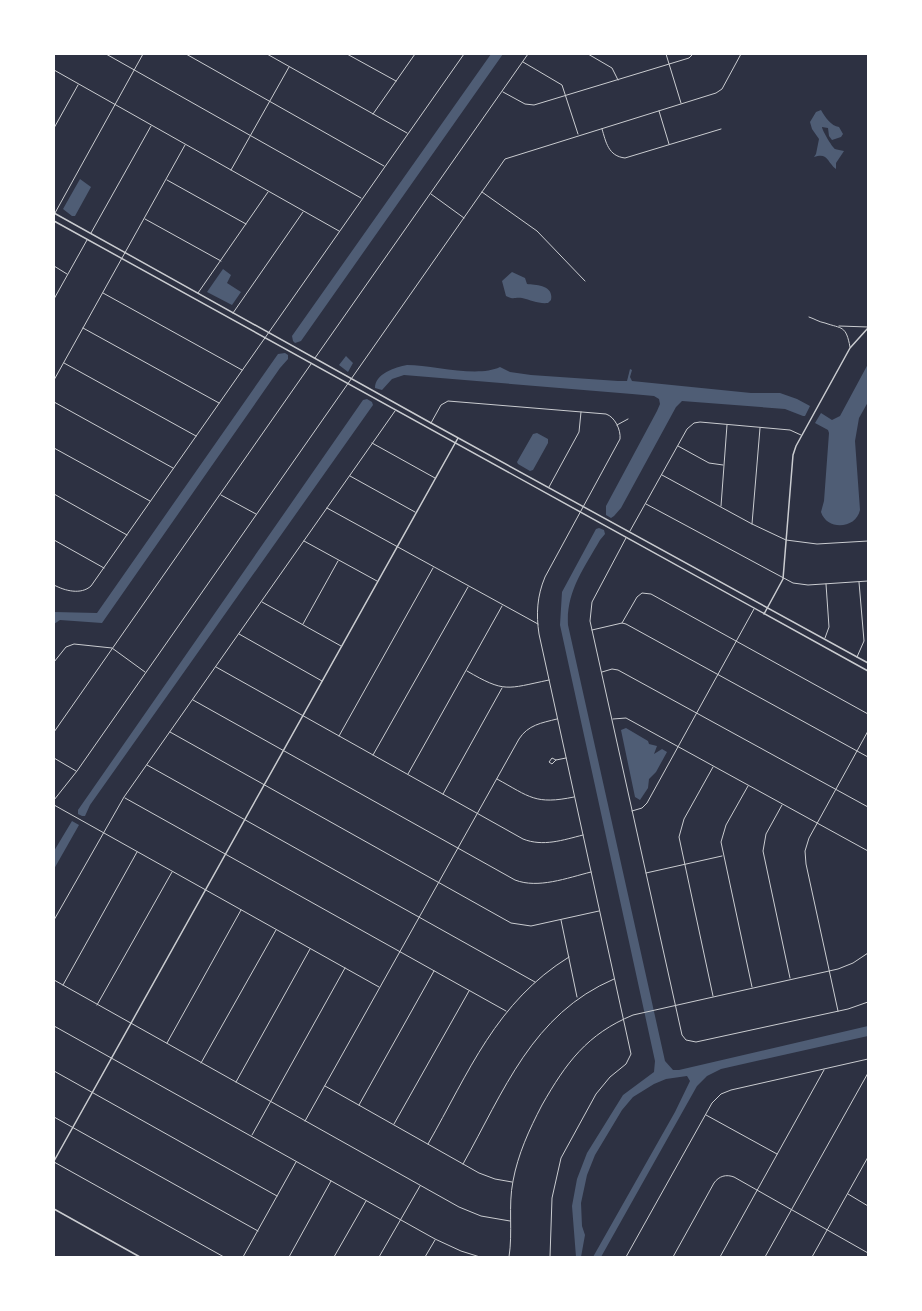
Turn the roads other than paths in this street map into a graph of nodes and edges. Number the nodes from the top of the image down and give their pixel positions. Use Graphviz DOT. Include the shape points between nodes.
graph roads {
  1 [pos="106,54"];
  2 [pos="143,54"];
  3 [pos="186,54"];
  4 [pos="267,54"];
  5 [pos="347,54"];
  6 [pos="415,54"];
  7 [pos="464,54"];
  8 [pos="528,54"];
  9 [pos="588,54"];
  10 [pos="666,54"];
  11 [pos="694,54"];
  12 [pos="742,54"];
  13 [pos="522,62"];
  14 [pos="670,64"];
  15 [pos="289,66"];
  16 [pos="54,70"];
  17 [pos="134,70"];
  18 [pos="618,80"];
  19 [pos="396,81"];
  20 [pos="78,84"];
  21 [pos="502,92"];
  22 [pos="567,96"];
  23 [pos="270,101"];
  24 [pos="682,104"];
  25 [pos="115,105"];
  26 [pos="659,110"];
  27 [pos="373,114"];
  28 [pos="151,125"];
  29 [pos="54,128"];
  30 [pos="602,128"];
  31 [pos="721,129"];
  32 [pos="408,134"];
  33 [pos="579,135"];
  34 [pos="250,136"];
  35 [pos="186,145"];
  36 [pos="669,145"];
  37 [pos="385,166"];
  38 [pos="231,170"];
  39 [pos="166,179"];
  40 [pos="269,192"];
  41 [pos="482,192"];
  42 [pos="430,194"];
  43 [pos="362,199"];
  44 [pos="304,211"];
  45 [pos="54,213"];
  46 [pos="144,218"];
  47 [pos="464,218"];
  48 [pos="54,221"];
  49 [pos="246,224"];
  50 [pos="339,232"];
  51 [pos="91,233"];
  52 [pos="87,240"];
  53 [pos="125,253"];
  54 [pos="122,259"];
  55 [pos="221,260"];
  56 [pos="54,266"];
  57 [pos="68,274"];
  58 [pos="585,281"];
  59 [pos="103,293"];
  60 [pos="198,294"];
  61 [pos="54,299"];
  62 [pos="233,313"];
  63 [pos="809,317"];
  64 [pos="838,326"];
  65 [pos="868,327"];
  66 [pos="83,328"];
  67 [pos="268,333"];
  68 [pos="265,338"];
  69 [pos="850,348"];
  70 [pos="315,359"];
  71 [pos="64,362"];
  72 [pos="311,364"];
  73 [pos="242,371"];
  74 [pos="351,379"];
  75 [pos="54,380"];
  76 [pos="347,384"];
  77 [pos="54,402"];
  78 [pos="219,403"];
  79 [pos="395,411"];
  80 [pos="581,412"];
  81 [pos="628,419"];
  82 [pos="431,424"];
  83 [pos="617,425"];
  84 [pos="727,425"];
  85 [pos="760,427"];
  86 [pos="801,435"];
  87 [pos="196,436"];
  88 [pos="458,438"];
  89 [pos="372,443"];
  90 [pos="455,444"];
  91 [pos="678,446"];
  92 [pos="54,448"];
  93 [pos="724,465"];
  94 [pos="174,469"];
  95 [pos="662,475"];
  96 [pos="349,476"];
  97 [pos="436,478"];
  98 [pos="549,488"];
  99 [pos="54,494"];
  100 [pos="220,494"];
  101 [pos="151,501"];
  102 [pos="646,504"];
  103 [pos="584,507"];
  104 [pos="720,507"];
  105 [pos="326,508"];
  106 [pos="417,513"];
  107 [pos="580,513"];
  108 [pos="256,514"];
  109 [pos="752,524"];
  110 [pos="630,532"];
  111 [pos="127,535"];
  112 [pos="626,538"];
  113 [pos="54,540"];
  114 [pos="786,540"];
  115 [pos="304,541"];
  116 [pos="868,541"];
  117 [pos="397,547"];
  118 [pos="339,560"];
  119 [pos="433,567"];
  120 [pos="104,568"];
  121 [pos="783,579"];
  122 [pos="868,580"];
  123 [pos="859,581"];
  124 [pos="378,582"];
  125 [pos="826,584"];
  126 [pos="54,585"];
  127 [pos="468,586"];
  128 [pos="261,602"];
  129 [pos="503,605"];
  130 [pos="767,608"];
  131 [pos="754,609"];
  132 [pos="764,614"];
  133 [pos="622,623"];
  134 [pos="538,624"];
  135 [pos="302,625"];
  136 [pos="592,630"];
  137 [pos="238,634"];
  138 [pos="825,639"];
  139 [pos="736,641"];
  140 [pos="342,646"];
  141 [pos="112,648"];
  142 [pos="857,657"];
  143 [pos="54,662"];
  144 [pos="868,663"];
  145 [pos="216,667"];
  146 [pos="466,671"];
  147 [pos="868,671"];
  148 [pos="146,672"];
  149 [pos="601,672"];
  150 [pos="718,675"];
  151 [pos="549,680"];
  152 [pos="322,681"];
  153 [pos="502,688"];
  154 [pos="193,700"];
  155 [pos="697,713"];
  156 [pos="868,714"];
  157 [pos="303,716"];
  158 [pos="558,719"];
  159 [pos="612,719"];
  160 [pos="868,731"];
  161 [pos="54,732"];
  162 [pos="170,732"];
  163 [pos="339,736"];
  164 [pos="678,747"];
  165 [pos="284,750"];
  166 [pos="857,751"];
  167 [pos="373,755"];
  168 [pos="868,757"];
  169 [pos="54,758"];
  170 [pos="566,758"];
  171 [pos="556,760"];
  172 [pos="147,765"];
  173 [pos="713,766"];
  174 [pos="77,771"];
  175 [pos="408,774"];
  176 [pos="497,779"];
  177 [pos="264,785"];
  178 [pos="748,785"];
  179 [pos="836,789"];
  180 [pos="443,794"];
  181 [pos="575,796"];
  182 [pos="124,798"];
  183 [pos="54,800"];
  184 [pos="782,804"];
  185 [pos="54,805"];
  186 [pos="868,807"];
  187 [pos="632,811"];
  188 [pos="477,813"];
  189 [pos="245,819"];
  190 [pos="817,823"];
  191 [pos="103,832"];
  192 [pos="583,835"];
  193 [pos="458,848"];
  194 [pos="868,851"];
  195 [pos="138,852"];
  196 [pos="226,854"];
  197 [pos="723,856"];
  198 [pos="684,864"];
  199 [pos="172,871"];
  200 [pos="591,872"];
  201 [pos="646,873"];
  202 [pos="438,882"];
  203 [pos="206,890"];
  204 [pos="241,910"];
  205 [pos="600,911"];
  206 [pos="419,917"];
  207 [pos="561,919"];
  208 [pos="54,920"];
  209 [pos="276,929"];
  210 [pos="310,949"];
  211 [pos="400,952"];
  212 [pos="868,953"];
  213 [pos="569,957"];
  214 [pos="345,968"];
  215 [pos="434,971"];
  216 [pos="829,971"];
  217 [pos="614,979"];
  218 [pos="791,979"];
  219 [pos="54,980"];
  220 [pos="534,982"];
  221 [pos="63,985"];
  222 [pos="380,987"];
  223 [pos="752,988"];
  224 [pos="469,990"];
  225 [pos="713,996"];
  226 [pos="578,998"];
  227 [pos="868,1002"];
  228 [pos="98,1005"];
  229 [pos="675,1005"];
  230 [pos="506,1011"];
  231 [pos="838,1011"];
  232 [pos="623,1019"];
  233 [pos="131,1023"];
  234 [pos="54,1026"];
  235 [pos="167,1043"];
  236 [pos="112,1058"];
  237 [pos="868,1059"];
  238 [pos="201,1063"];
  239 [pos="825,1069"];
  240 [pos="54,1071"];
  241 [pos="868,1073"];
  242 [pos="236,1082"];
  243 [pos="324,1086"];
  244 [pos="92,1092"];
  245 [pos="270,1101"];
  246 [pos="359,1106"];
  247 [pos="706,1114"];
  248 [pos="54,1116"];
  249 [pos="305,1121"];
  250 [pos="394,1125"];
  251 [pos="73,1127"];
  252 [pos="251,1136"];
  253 [pos="428,1144"];
  254 [pos="777,1155"];
  255 [pos="868,1157"];
  256 [pos="867,1160"];
  257 [pos="54,1161"];
  258 [pos="297,1162"];
  259 [pos="463,1164"];
  260 [pos="331,1181"];
  261 [pos="513,1182"];
  262 [pos="420,1185"];
  263 [pos="757,1190"];
  264 [pos="847,1194"];
  265 [pos="277,1196"];
  266 [pos="366,1200"];
  267 [pos="868,1206"];
  268 [pos="54,1209"];
  269 [pos="792,1210"];
  270 [pos="400,1220"];
  271 [pos="510,1221"];
  272 [pos="827,1230"];
  273 [pos="258,1231"];
  274 [pos="435,1239"];
  275 [pos="868,1253"];
  276 [pos="472,1255"];
  277 [pos="140,1257"];
  278 [pos="224,1257"];
  279 [pos="243,1257"];
  280 [pos="289,1257"];
  281 [pos="334,1257"];
  282 [pos="380,1257"];
  283 [pos="425,1257"];
  284 [pos="470,1257"];
  285 [pos="480,1257"];
  286 [pos="509,1257"];
  287 [pos="550,1257"];
  288 [pos="626,1257"];
  289 [pos="672,1257"];
  290 [pos="720,1257"];
  291 [pos="765,1257"];
  292 [pos="812,1257"];
  1 -- 17 [label="street"];
  2 -- 17 [label="street"];
  3 -- 23 [label="street"];
  4 -- 15 [label="street"];
  5 -- 19 [label="street"];
  6 -- 19 [label="street"];
  7 -- 32 [label="street"];
  8 -- 13 [label="street"];
  9 -- 18 [label="street" via="612,68"];
  10 -- 14 [label="street"];
  11 -- 14 [label="street"];
  12 -- 24 [label="street" via="722,89"];
  13 -- 21 [label="street"];
  13 -- 22 [label="street" via="562,85"];
  14 -- 18 [label="street"];
  14 -- 24 [label="street"];
  15 -- 23 [label="street"];
  15 -- 27 [label="street"];
  16 -- 20 [label="street"];
  17 -- 25 [label="street"];
  17 -- 34 [label="street"];
  18 -- 22 [label="street"];
  19 -- 27 [label="street"];
  20 -- 25 [label="street"];
  20 -- 29 [label="street"];
  21 -- 22 [label="street" via="530,106"];
  21 -- 42 [label="street"];
  22 -- 33 [label="street"];
  23 -- 34 [label="street"];
  23 -- 37 [label="street"];
  24 -- 26 [label="street"];
  25 -- 28 [label="street"];
  25 -- 45 [label="street"];
  26 -- 30 [label="street"];
  26 -- 36 [label="street"];
  27 -- 32 [label="street"];
  28 -- 35 [label="street"];
  28 -- 51 [label="street"];
  30 -- 33 [label="street"];
  30 -- 36 [label="street" via="609,149 620,157 629,157"];
  31 -- 36 [label="street"];
  32 -- 37 [label="street"];
  33 -- 41 [label="street" via="505,158"];
  34 -- 38 [label="street"];
  34 -- 43 [label="street"];
  35 -- 38 [label="street"];
  35 -- 39 [label="street"];
  37 -- 43 [label="street"];
  38 -- 40 [label="street"];
  39 -- 46 [label="street"];
  39 -- 49 [label="street"];
  40 -- 44 [label="street"];
  40 -- 49 [label="street"];
  41 -- 47 [label="street"];
  41 -- 58 [label="street" via="537,231"];
  42 -- 47 [label="street"];
  42 -- 70 [label="street"];
  43 -- 50 [label="street"];
  44 -- 50 [label="street"];
  44 -- 62 [label="street"];
  45 -- 51 [label="street"];
  46 -- 53 [label="street"];
  46 -- 55 [label="street"];
  47 -- 74 [label="street"];
  48 -- 52 [label="street"];
  49 -- 55 [label="street"];
  50 -- 67 [label="street"];
  51 -- 53 [label="street"];
  52 -- 54 [label="street"];
  52 -- 57 [label="street"];
  53 -- 54 [label="street"];
  53 -- 60 [label="street"];
  54 -- 59 [label="street"];
  54 -- 68 [label="street"];
  55 -- 60 [label="street"];
  56 -- 57 [label="street"];
  57 -- 61 [label="street"];
  59 -- 66 [label="street"];
  59 -- 73 [label="street"];
  60 -- 62 [label="street"];
  62 -- 67 [label="street"];
  63 -- 64 [label="street"];
  64 -- 65 [label="street"];
  64 -- 69 [label="street" via="848,336"];
  65 -- 69 [label="street"];
  66 -- 71 [label="street"];
  66 -- 78 [label="street"];
  67 -- 68 [label="street"];
  67 -- 70 [label="street"];
  68 -- 72 [label="street"];
  68 -- 73 [label="street"];
  69 -- 86 [label="street"];
  70 -- 74 [label="street"];
  71 -- 75 [label="street"];
  71 -- 87 [label="street"];
  72 -- 76 [label="street"];
  72 -- 100 [label="street"];
  73 -- 78 [label="street"];
  74 -- 76 [label="street"];
  74 -- 82 [label="street"];
  76 -- 79 [label="street"];
  76 -- 108 [label="street"];
  77 -- 94 [label="street"];
  78 -- 87 [label="street"];
  79 -- 89 [label="street"];
  79 -- 90 [label="street"];
  80 -- 82 [label="street" via="448,401 441,405"];
  80 -- 83 [label="street" via="606,414"];
  80 -- 98 [label="street" via="579,432"];
  81 -- 83 [label="street"];
  82 -- 88 [label="street"];
  83 -- 103 [label="street" via="621,433 620,439"];
  84 -- 85 [label="street"];
  84 -- 91 [label="street" via="694,423 687,429"];
  84 -- 93 [label="street"];
  85 -- 86 [label="street" via="790,430"];
  85 -- 109 [label="street"];
  86 -- 114 [label="street" via="793,455"];
  87 -- 94 [label="street"];
  88 -- 90 [label="street"];
  88 -- 98 [label="street"];
  89 -- 96 [label="street"];
  89 -- 97 [label="street"];
  90 -- 97 [label="street"];
  90 -- 107 [label="street"];
  91 -- 93 [label="street" via="709,463"];
  91 -- 95 [label="street"];
  92 -- 101 [label="street"];
  93 -- 104 [label="street"];
  94 -- 101 [label="street"];
  95 -- 102 [label="street"];
  95 -- 104 [label="street"];
  96 -- 105 [label="street"];
  96 -- 106 [label="street"];
  97 -- 106 [label="street"];
  98 -- 103 [label="street"];
  99 -- 111 [label="street"];
  100 -- 108 [label="street"];
  100 -- 141 [label="street"];
  101 -- 111 [label="street"];
  102 -- 110 [label="street"];
  102 -- 121 [label="street"];
  103 -- 107 [label="street"];
  103 -- 110 [label="street"];
  104 -- 109 [label="street"];
  105 -- 115 [label="street"];
  105 -- 117 [label="street"];
  106 -- 117 [label="street"];
  107 -- 112 [label="street"];
  107 -- 134 [label="street" via="543,582 538,604"];
  108 -- 148 [label="street"];
  109 -- 114 [label="street"];
  110 -- 130 [label="street"];
  111 -- 120 [label="street"];
  112 -- 131 [label="street"];
  112 -- 136 [label="street" via="592,602"];
  113 -- 120 [label="street"];
  114 -- 116 [label="street" via="817,544"];
  114 -- 121 [label="street"];
  115 -- 118 [label="street"];
  115 -- 128 [label="street"];
  117 -- 119 [label="street"];
  117 -- 124 [label="street"];
  118 -- 124 [label="street"];
  118 -- 135 [label="street"];
  119 -- 127 [label="street"];
  119 -- 163 [label="street"];
  120 -- 126 [label="street" via="87,590 77,592"];
  121 -- 125 [label="street" via="801,584"];
  121 -- 130 [label="street"];
  122 -- 123 [label="street"];
  123 -- 125 [label="street"];
  123 -- 142 [label="street" via="864,641"];
  124 -- 140 [label="street"];
  125 -- 138 [label="street" via="829,627"];
  127 -- 129 [label="street"];
  127 -- 167 [label="street"];
  128 -- 135 [label="street"];
  128 -- 137 [label="street"];
  129 -- 134 [label="street"];
  129 -- 146 [label="street"];
  130 -- 132 [label="street"];
  130 -- 138 [label="street"];
  131 -- 132 [label="street"];
  131 -- 139 [label="street"];
  132 -- 147 [label="street"];
  133 -- 136 [label="street"];
  133 -- 139 [label="street" via="637,597 647,593"];
  133 -- 150 [label="street"];
  134 -- 151 [label="street"];
  135 -- 140 [label="street"];
  136 -- 149 [label="street"];
  137 -- 145 [label="street"];
  137 -- 152 [label="street"];
  138 -- 142 [label="street"];
  139 -- 150 [label="street"];
  139 -- 156 [label="street"];
  140 -- 152 [label="street"];
  141 -- 143 [label="street" via="70,645"];
  141 -- 148 [label="street"];
  141 -- 161 [label="street"];
  142 -- 144 [label="street"];
  145 -- 154 [label="street"];
  145 -- 157 [label="street"];
  146 -- 153 [label="street"];
  146 -- 175 [label="street"];
  148 -- 174 [label="street"];
  149 -- 155 [label="street" via="618,670"];
  149 -- 159 [label="street"];
  150 -- 155 [label="street"];
  150 -- 166 [label="street"];
  151 -- 153 [label="street" via="514,688"];
  151 -- 158 [label="street"];
  152 -- 157 [label="street"];
  153 -- 180 [label="street"];
  154 -- 162 [label="street"];
  154 -- 165 [label="street"];
  155 -- 164 [label="street"];
  155 -- 179 [label="street"];
  157 -- 163 [label="street"];
  157 -- 165 [label="street"];
  158 -- 170 [label="street"];
  158 -- 176 [label="street" via="534,725 524,732"];
  159 -- 164 [label="street" via="626,718"];
  159 -- 187 [label="street"];
  160 -- 166 [label="street"];
  162 -- 172 [label="street"];
  162 -- 177 [label="street"];
  163 -- 167 [label="street"];
  164 -- 173 [label="street"];
  164 -- 187 [label="street" via="647,804"];
  165 -- 177 [label="street"];
  165 -- 193 [label="street"];
  166 -- 168 [label="street"];
  166 -- 179 [label="street"];
  167 -- 175 [label="street"];
  169 -- 174 [label="street"];
  170 -- 171 [label="street"];
  170 -- 181 [label="street"];
  172 -- 182 [label="street"];
  172 -- 189 [label="street"];
  173 -- 178 [label="street"];
  173 -- 198 [label="street" via="681,826 680,841"];
  174 -- 183 [label="street"];
  175 -- 180 [label="street"];
  176 -- 181 [label="street" via="539,800 552,801"];
  176 -- 188 [label="street"];
  177 -- 189 [label="street"];
  177 -- 202 [label="street"];
  178 -- 184 [label="street"];
  178 -- 197 [label="street" via="724,830 721,842"];
  179 -- 186 [label="street"];
  179 -- 190 [label="street"];
  180 -- 188 [label="street"];
  181 -- 192 [label="street"];
  182 -- 191 [label="street"];
  182 -- 196 [label="street"];
  184 -- 190 [label="street"];
  184 -- 218 [label="street" via="766,834 763,851"];
  185 -- 191 [label="street"];
  187 -- 201 [label="street"];
  188 -- 192 [label="street" via="534,843 547,843"];
  188 -- 193 [label="street"];
  189 -- 196 [label="street"];
  189 -- 206 [label="street"];
  190 -- 194 [label="street"];
  190 -- 216 [label="street" via="807,843 805,855"];
  191 -- 195 [label="street"];
  191 -- 208 [label="street"];
  192 -- 200 [label="street"];
  193 -- 200 [label="street" via="515,880 526,883 540,883"];
  193 -- 202 [label="street"];
  195 -- 199 [label="street"];
  195 -- 221 [label="street"];
  196 -- 203 [label="street"];
  196 -- 211 [label="street"];
  197 -- 198 [label="street"];
  197 -- 223 [label="street"];
  198 -- 201 [label="street"];
  198 -- 225 [label="street"];
  199 -- 203 [label="street"];
  199 -- 228 [label="street"];
  200 -- 205 [label="street"];
  201 -- 229 [label="street"];
  202 -- 206 [label="street"];
  202 -- 207 [label="street" via="515,924 531,926"];
  203 -- 204 [label="street"];
  203 -- 233 [label="street"];
  204 -- 209 [label="street"];
  204 -- 235 [label="street"];
  205 -- 207 [label="street"];
  205 -- 217 [label="street"];
  206 -- 211 [label="street"];
  206 -- 220 [label="street"];
  207 -- 213 [label="street"];
  209 -- 210 [label="street"];
  209 -- 238 [label="street"];
  210 -- 214 [label="street"];
  210 -- 242 [label="street"];
  211 -- 215 [label="street"];
  211 -- 222 [label="street"];
  212 -- 216 [label="street" via="848,966"];
  213 -- 220 [label="street"];
  213 -- 226 [label="street"];
  214 -- 222 [label="street"];
  214 -- 245 [label="street"];
  215 -- 224 [label="street"];
  215 -- 246 [label="street"];
  216 -- 218 [label="street"];
  216 -- 231 [label="street"];
  217 -- 226 [label="street"];
  217 -- 232 [label="street"];
  218 -- 223 [label="street"];
  219 -- 221 [label="street"];
  220 -- 230 [label="street"];
  221 -- 228 [label="street"];
  222 -- 243 [label="street"];
  223 -- 225 [label="street"];
  224 -- 230 [label="street"];
  224 -- 250 [label="street"];
  225 -- 229 [label="street"];
  226 -- 259 [label="street" via="552,1019 529,1046"];
  227 -- 231 [label="street"];
  228 -- 233 [label="street"];
  229 -- 231 [label="street" via="682,1035 691,1042"];
  229 -- 232 [label="street"];
  230 -- 253 [label="street" via="488,1037"];
  232 -- 261 [label="street" via="587,1043 560,1074 527,1134"];
  232 -- 287 [label="street" via="631,1054 629,1061 610,1077 596,1094 569,1141 558,1168 551,1202"];
  233 -- 235 [label="street"];
  233 -- 236 [label="street"];
  234 -- 236 [label="street"];
  235 -- 238 [label="street"];
  236 -- 244 [label="street"];
  236 -- 252 [label="street"];
  237 -- 239 [label="street"];
  238 -- 242 [label="street"];
  239 -- 247 [label="street" via="724,1092 715,1099"];
  239 -- 254 [label="street"];
  240 -- 244 [label="street"];
  241 -- 269 [label="street"];
  242 -- 245 [label="street"];
  243 -- 246 [label="street"];
  243 -- 249 [label="street"];
  244 -- 251 [label="street"];
  244 -- 265 [label="street"];
  245 -- 249 [label="street"];
  245 -- 252 [label="street"];
  246 -- 250 [label="street"];
  247 -- 254 [label="street"];
  247 -- 288 [label="street"];
  248 -- 251 [label="street"];
  249 -- 262 [label="street"];
  250 -- 253 [label="street"];
  251 -- 257 [label="street"];
  251 -- 273 [label="street"];
  252 -- 258 [label="street"];
  253 -- 259 [label="street"];
  254 -- 263 [label="street"];
  255 -- 256 [label="street"];
  256 -- 264 [label="street"];
  257 -- 278 [label="street"];
  258 -- 260 [label="street"];
  258 -- 265 [label="street"];
  259 -- 261 [label="street" via="488,1177"];
  260 -- 266 [label="street"];
  260 -- 280 [label="street"];
  261 -- 271 [label="street"];
  262 -- 270 [label="street"];
  262 -- 271 [label="street" via="471,1212"];
  263 -- 269 [label="street"];
  263 -- 289 [label="street" via="730,1176 720,1178 714,1183"];
  263 -- 290 [label="street"];
  264 -- 267 [label="street"];
  264 -- 272 [label="street"];
  265 -- 273 [label="street"];
  266 -- 270 [label="street"];
  266 -- 281 [label="street"];
  268 -- 277 [label="street"];
  269 -- 272 [label="street"];
  269 -- 291 [label="street"];
  270 -- 274 [label="street"];
  270 -- 282 [label="street"];
  271 -- 286 [label="street"];
  272 -- 275 [label="street"];
  272 -- 292 [label="street"];
  273 -- 279 [label="street"];
  274 -- 276 [label="street"];
  274 -- 283 [label="street"];
  276 -- 284 [label="street"];
  276 -- 285 [label="street"];
}
